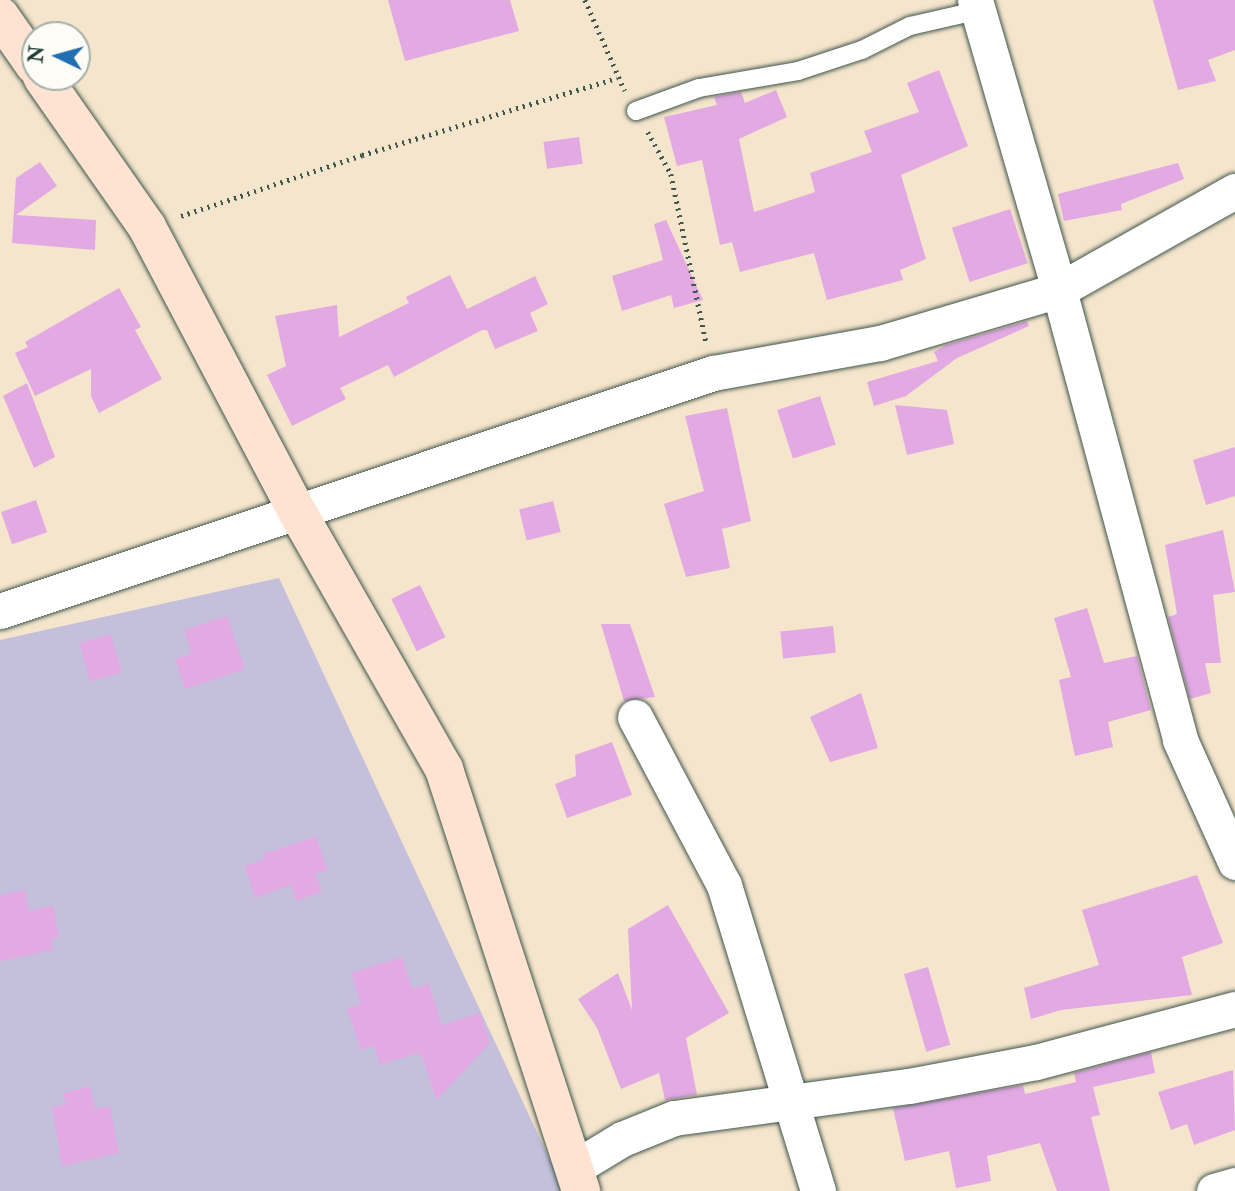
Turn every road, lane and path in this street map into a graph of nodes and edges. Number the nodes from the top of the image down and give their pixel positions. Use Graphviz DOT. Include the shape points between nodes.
graph roads {
  1 [pos="585,0"];
  2 [pos="977,5"];
  3 [pos="0,16"];
  4 [pos="21,46"];
  5 [pos="617,78"];
  6 [pos="53,91"];
  7 [pos="636,111"];
  8 [pos="1235,191"];
  9 [pos="147,228"];
  10 [pos="1059,290"];
  11 [pos="713,373"];
  12 [pos="298,513"];
  13 [pos="0,611"];
  14 [pos="635,717"];
  15 [pos="1235,862"];
  16 [pos="1235,1009"];
  17 [pos="788,1101"];
  18 [pos="578,1180"];
  19 [pos="1235,1185"];
  20 [pos="818,1191"];
  21 [pos="1213,1191"];
  1 -- 5 [label="path"];
  2 -- 7 [label="lane" via="798,71 699,88"];
  2 -- 10 [label="street"];
  3 -- 4 [label="main road"];
  5 -- 7 [label="path"];
  5 -- 9 [label="path" via="362,155"];
  6 -- 9 [label="main road"];
  7 -- 11 [label="path" via="671,174"];
  8 -- 10 [label="street"];
  9 -- 12 [label="main road"];
  10 -- 11 [label="street" via="880,343"];
  10 -- 15 [label="street" via="1180,740"];
  11 -- 12 [label="street"];
  12 -- 13 [label="street"];
  12 -- 18 [label="main road" via="444,769"];
  14 -- 17 [label="street" via="724,885"];
  16 -- 17 [label="street" via="1036,1062 909,1086"];
  17 -- 18 [label="street" via="674,1118 622,1139"];
  17 -- 20 [label="street"];
  19 -- 21 [label="street"];
}
